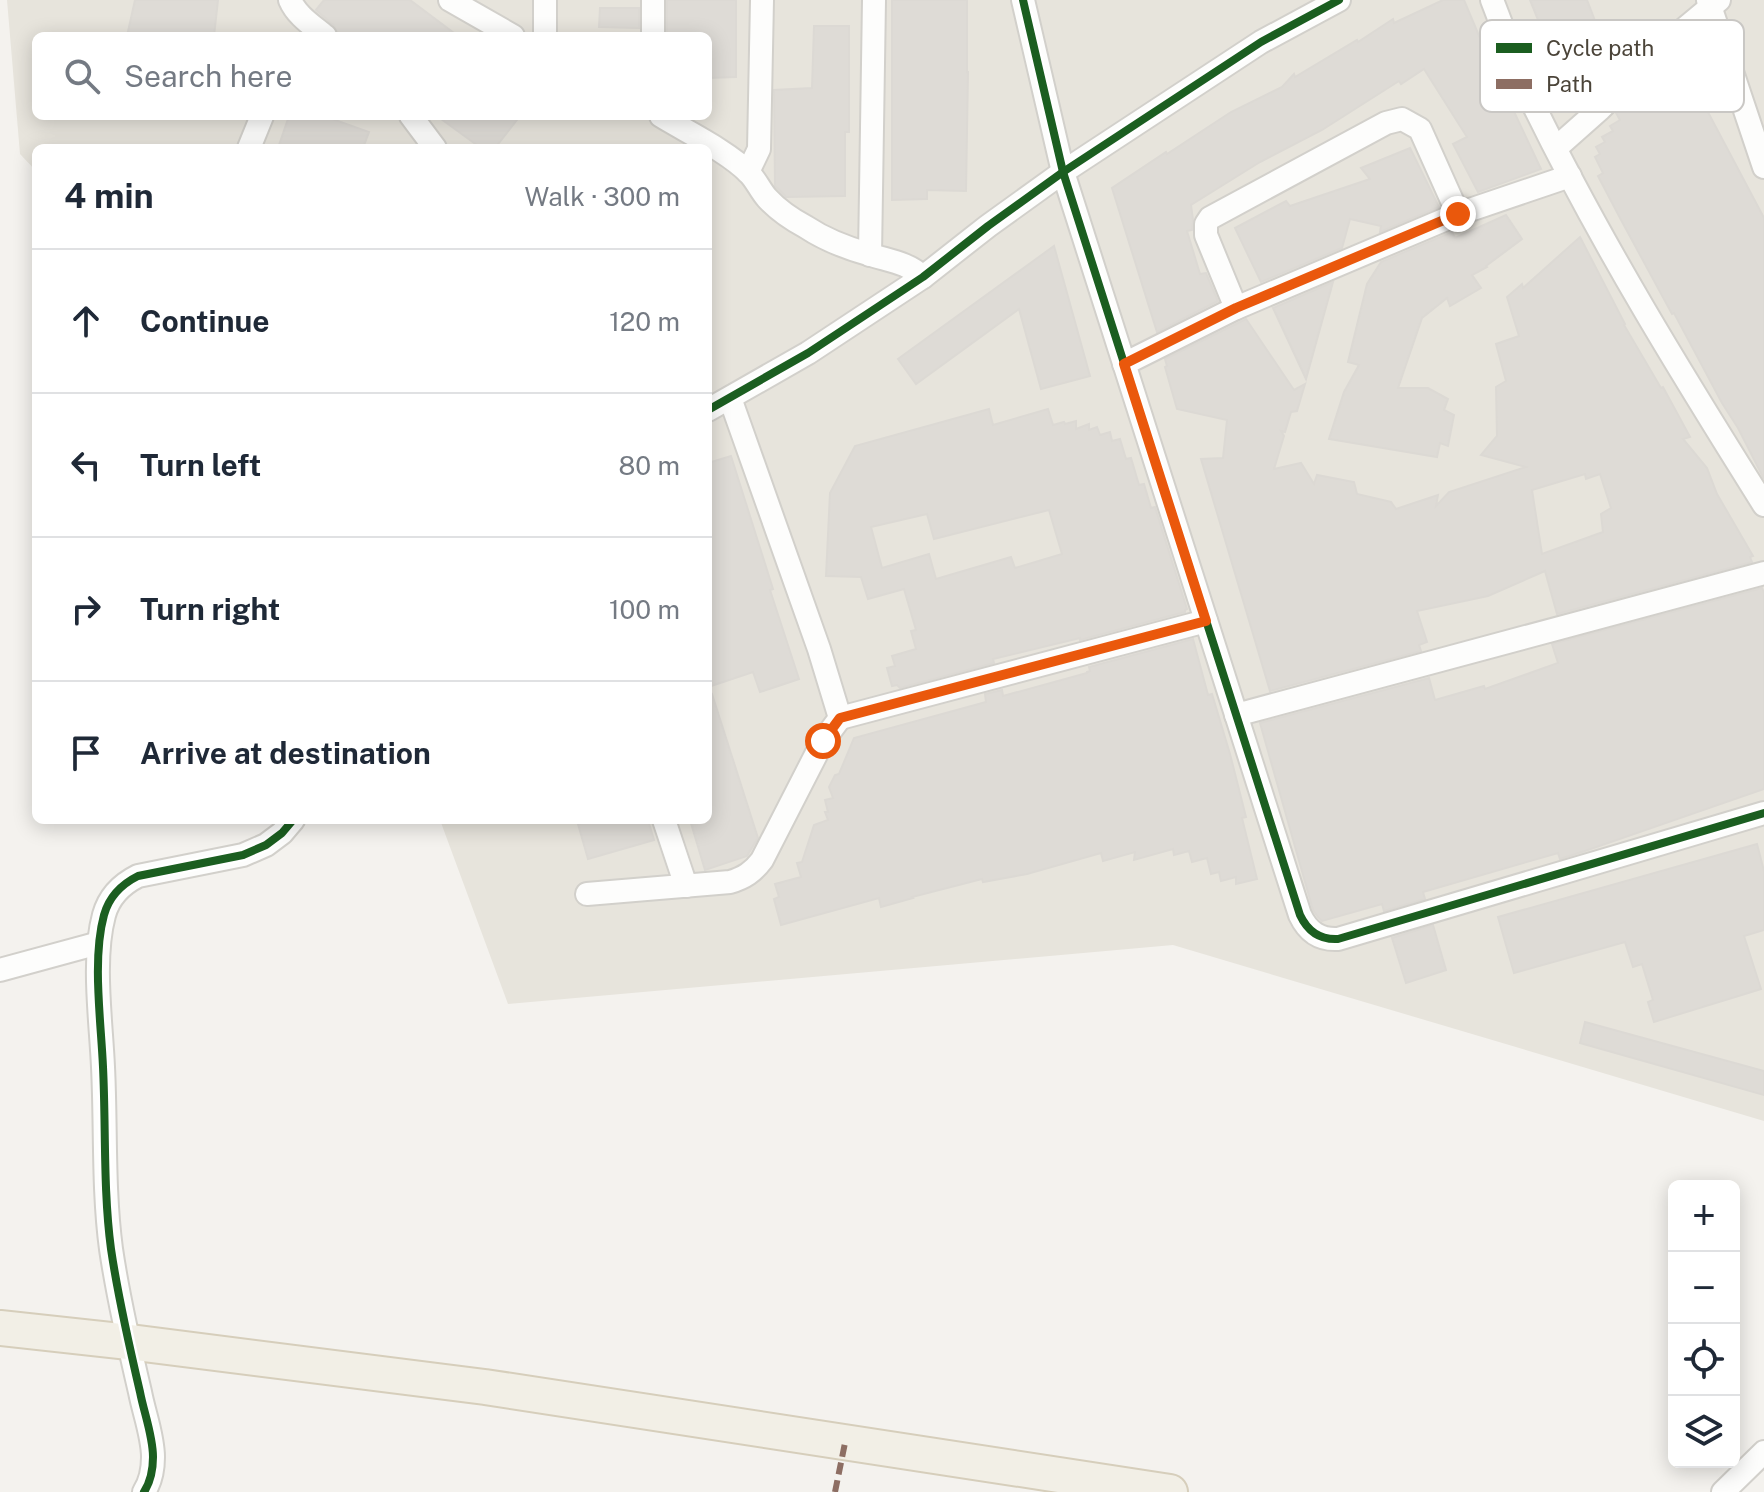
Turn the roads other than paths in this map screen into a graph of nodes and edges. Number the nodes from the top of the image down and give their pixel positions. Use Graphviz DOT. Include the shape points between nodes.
graph roads {
  1 [pos="450,0"];
  2 [pos="545,0"];
  3 [pos="653,0"];
  4 [pos="762,0"];
  5 [pos="874,0"];
  6 [pos="1023,0"];
  7 [pos="1339,0"];
  8 [pos="1492,0"];
  9 [pos="1712,2"];
  10 [pos="297,18"];
  11 [pos="1500,20"];
  12 [pos="1692,20"];
  13 [pos="319,32"];
  14 [pos="506,32"];
  15 [pos="545,32"];
  16 [pos="653,32"];
  17 [pos="1744,104"];
  18 [pos="1538,112"];
  19 [pos="1597,112"];
  20 [pos="260,120"];
  21 [pos="414,120"];
  22 [pos="668,120"];
  23 [pos="251,144"];
  24 [pos="432,144"];
  25 [pos="708,144"];
  26 [pos="712,147"];
  27 [pos="1556,148"];
  28 [pos="1764,167"];
  29 [pos="748,172"];
  30 [pos="1063,172"];
  31 [pos="1570,176"];
  32 [pos="1458,214"];
  33 [pos="870,255"];
  34 [pos="923,277"];
  35 [pos="1236,308"];
  36 [pos="1124,364"];
  37 [pos="730,398"];
  38 [pos="712,408"];
  39 [pos="1764,505"];
  40 [pos="1764,573"];
  41 [pos="1206,621"];
  42 [pos="1236,715"];
  43 [pos="840,718"];
  44 [pos="1764,813"];
  45 [pos="290,824"];
  46 [pos="665,824"];
  47 [pos="686,886"];
  48 [pos="587,894"];
  49 [pos="99,943"];
  50 [pos="0,970"];
  51 [pos="0,1328"];
  52 [pos="129,1342"];
  53 [pos="1764,1452"];
  54 [pos="144,1492"];
  55 [pos="1170,1492"];
  56 [pos="1723,1492"];
  1 -- 14 [label="street"];
  2 -- 15 [label="street"];
  3 -- 16 [label="street"];
  4 -- 29 [label="street" via="759,149"];
  5 -- 33 [label="street"];
  6 -- 30 [label="street"];
  7 -- 30 [label="street" via="1261,42"];
  8 -- 11 [label="street"];
  9 -- 12 [label="street"];
  10 -- 13 [label="street"];
  17 -- 28 [label="street"];
  18 -- 27 [label="street"];
  19 -- 27 [label="street"];
  20 -- 23 [label="street"];
  21 -- 24 [label="street"];
  22 -- 25 [label="street"];
  26 -- 29 [label="street"];
  27 -- 31 [label="street"];
  29 -- 33 [label="street" via="780,211"];
  30 -- 34 [label="street"];
  30 -- 36 [label="street"];
  31 -- 32 [label="street"];
  31 -- 39 [label="street" via="1669,354"];
  32 -- 35 [label="street"];
  32 -- 35 [label="street" via="1420,129 1402,119 1386,123 1210,218 1206,235"];
  33 -- 34 [label="street" via="908,266"];
  34 -- 37 [label="street"];
  35 -- 36 [label="street"];
  36 -- 41 [label="street"];
  37 -- 38 [label="street"];
  37 -- 43 [label="street"];
  40 -- 42 [label="street"];
  41 -- 42 [label="street"];
  41 -- 43 [label="street"];
  42 -- 44 [label="street" via="1300,915 1311,931 1329,939"];
  43 -- 47 [label="street" via="754,871 730,882"];
  45 -- 49 [label="street" via="266,845 243,855 125,883 104,912"];
  46 -- 47 [label="street"];
  47 -- 48 [label="street"];
  49 -- 50 [label="street"];
  49 -- 52 [label="street" via="111,1248"];
  51 -- 52 [label="main road"];
  52 -- 54 [label="street" via="153,1454 153,1473"];
  52 -- 55 [label="main road" via="485,1387"];
  53 -- 56 [label="street"];
}
